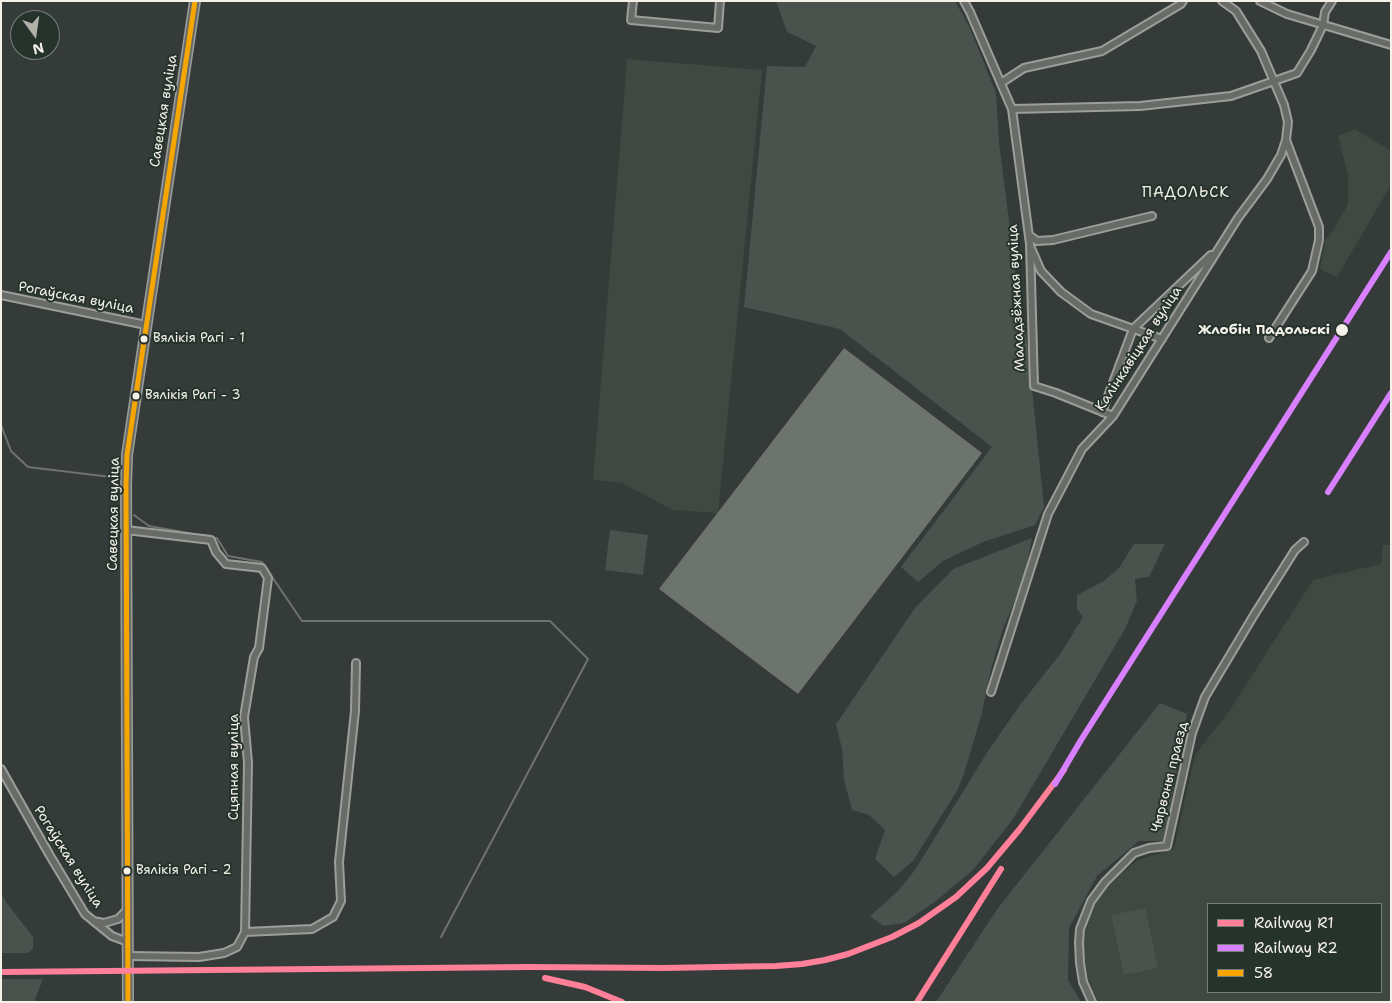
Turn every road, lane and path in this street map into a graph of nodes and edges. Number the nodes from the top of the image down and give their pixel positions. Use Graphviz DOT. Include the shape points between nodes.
graph roads {
  1 [pos="195,1"];
  2 [pos="633,1"];
  3 [pos="720,1"];
  4 [pos="964,1"];
  5 [pos="1182,1"];
  6 [pos="1222,1"];
  7 [pos="1260,1"];
  8 [pos="1332,1"];
  9 [pos="1323,25"];
  10 [pos="1391,45"];
  11 [pos="1274,81"];
  12 [pos="1001,83"];
  13 [pos="1012,109"];
  14 [pos="1286,140"];
  15 [pos="1152,216"];
  16 [pos="1029,235"];
  17 [pos="1030,244"];
  18 [pos="1219,248"];
  19 [pos="1,295"];
  20 [pos="146,325"];
  21 [pos="1133,328"];
  22 [pos="1162,338"];
  23 [pos="1269,338"];
  24 [pos="1102,412"];
  25 [pos="1113,416"];
  26 [pos="126,530"];
  27 [pos="1304,542"];
  28 [pos="356,663"];
  29 [pos="991,692"];
  30 [pos="1,770"];
  31 [pos="128,909"];
  32 [pos="93,922"];
  33 [pos="245,932"];
  34 [pos="128,942"];
  35 [pos="128,956"];
  36 [pos="128,1002"];
  37 [pos="1092,1002"];
  1 -- 20 [label="main road, Савецкая вуліца"];
  2 -- 3 [label="street" via="631,20 718,28"];
  4 -- 12 [label="street, Маладзёжная вуліца"];
  5 -- 12 [label="street" via="1102,51 1024,68"];
  6 -- 11 [label="street, Калінкавіцкая вуліца" via="1236,11 1261,51"];
  7 -- 9 [label="street" via="1287,14"];
  8 -- 9 [label="street" via="1324,12"];
  9 -- 10 [label="street"];
  9 -- 11 [label="street" via="1297,73"];
  11 -- 13 [label="street" via="1231,96 1140,106"];
  11 -- 14 [label="street, Калінкавіцкая вуліца" via="1288,122"];
  12 -- 13 [label="street, Маладзёжная вуліца"];
  13 -- 16 [label="street, Маладзёжная вуліца"];
  14 -- 18 [label="street, Калінкавіцкая вуліца" via="1267,179"];
  14 -- 23 [label="street, Калінкавіцкая вуліца" via="1319,227 1319,240 1312,271"];
  15 -- 16 [label="street" via="1053,240 1037,241"];
  16 -- 17 [label="street, Маладзёжная вуліца"];
  17 -- 21 [label="street" via="1041,271 1062,292 1092,314"];
  17 -- 24 [label="street, Маладзёжная вуліца" via="1034,386"];
  18 -- 21 [label="street"];
  18 -- 22 [label="street, Калінкавіцкая вуліца"];
  19 -- 20 [label="street, Рогаўская вуліца"];
  20 -- 26 [label="main road, Савецкая вуліца" via="127,456"];
  21 -- 22 [label="street"];
  21 -- 24 [label="street"];
  22 -- 25 [label="street, Калінкавіцкая вуліца"];
  24 -- 25 [label="street"];
  25 -- 29 [label="street, Калінкавіцкая вуліца" via="1082,449 1048,514"];
  26 -- 31 [label="main road, Савецкая вуліца"];
  26 -- 33 [label="street, Сцяпная вуліца" via="211,540 226,564 262,568 268,578 259,648 254,657 244,717 248,763"];
  27 -- 37 [label="street, Чырвоны праезд" via="1295,550 1205,697 1192,733 1167,846 1134,853 1091,901 1080,930 1079,943 1083,982"];
  28 -- 33 [label="street" via="355,711 339,862 341,901 333,917 312,929"];
  30 -- 32 [label="street, Рогаўская вуліца" via="53,862"];
  31 -- 32 [label="street" via="118,918 104,923"];
  31 -- 34 [label="main road, Савецкая вуліца"];
  32 -- 34 [label="street, Рогаўская вуліца" via="112,936"];
  33 -- 35 [label="street" via="237,948 224,953 198,957"];
  34 -- 35 [label="main road, Савецкая вуліца"];
  35 -- 36 [label="main road, Савецкая вуліца"];
}
